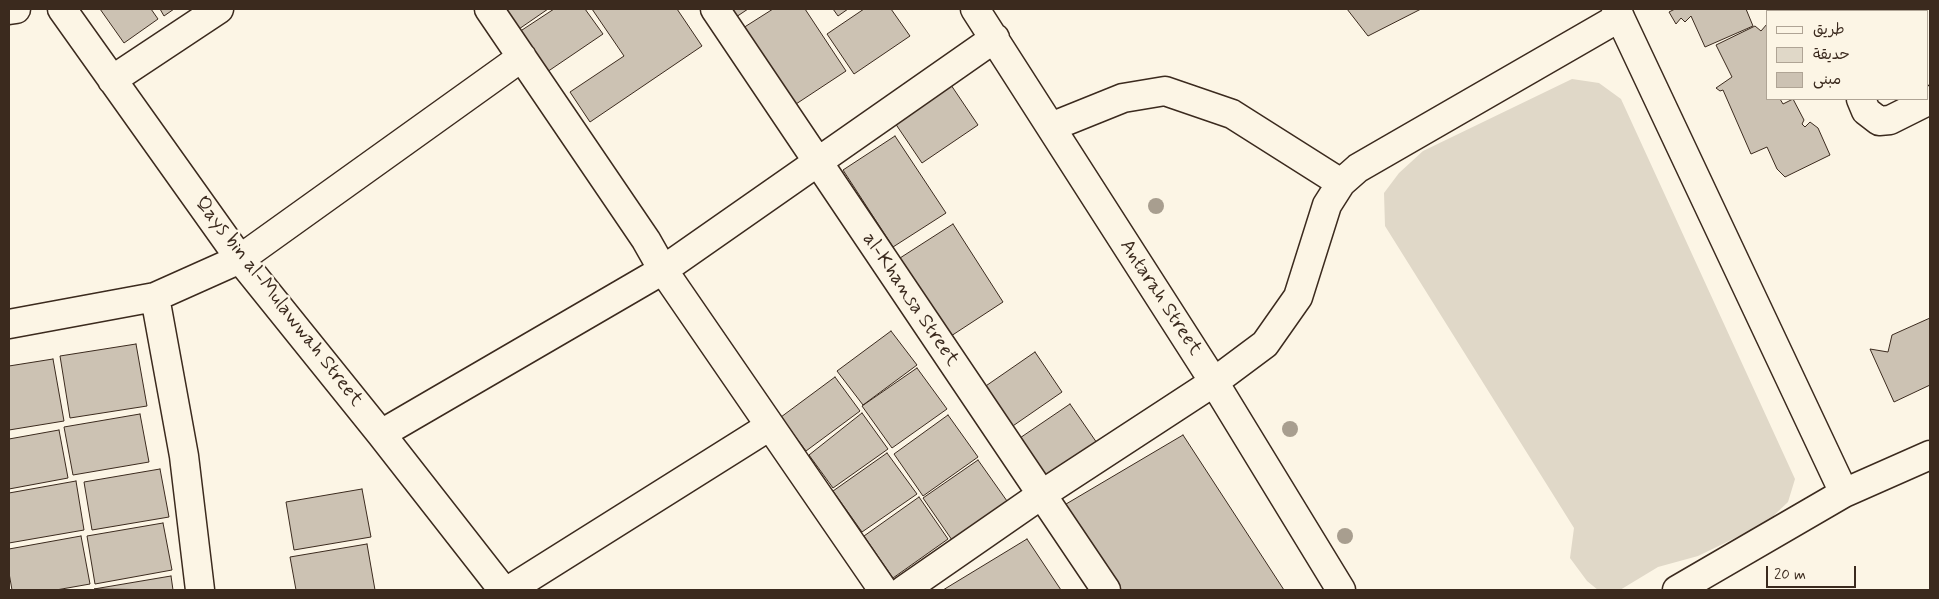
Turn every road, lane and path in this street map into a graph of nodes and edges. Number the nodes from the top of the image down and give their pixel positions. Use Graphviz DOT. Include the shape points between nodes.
graph roads {
  1 [pos="16,9"];
  2 [pos="62,9"];
  3 [pos="218,9"];
  4 [pos="490,9"];
  5 [pos="715,9"];
  6 [pos="975,9"];
  7 [pos="9,10"];
  8 [pos="1618,13"];
  9 [pos="995,38"];
  10 [pos="522,57"];
  11 [pos="112,80"];
  12 [pos="1861,100"];
  13 [pos="1930,100"];
  14 [pos="1051,127"];
  15 [pos="818,161"];
  16 [pos="1341,183"];
  17 [pos="240,259"];
  18 [pos="663,270"];
  19 [pos="155,297"];
  20 [pos="9,324"];
  21 [pos="1214,382"];
  22 [pos="770,426"];
  23 [pos="381,434"];
  24 [pos="1930,455"];
  25 [pos="1040,494"];
  26 [pos="1844,494"];
  27 [pos="200,590"];
  28 [pos="503,590"];
  29 [pos="509,590"];
  30 [pos="883,590"];
  31 [pos="904,590"];
  32 [pos="1106,590"];
  33 [pos="1341,590"];
  34 [pos="1677,590"];
  1 -- 7 [label="street"];
  2 -- 11 [label="street, Qays bin al-Mulawwah Street"];
  3 -- 11 [label="street"];
  4 -- 10 [label="street"];
  5 -- 15 [label="street, al-Khansa Street"];
  6 -- 9 [label="street, Antarah Street"];
  8 -- 16 [label="street" via="1358,168"];
  8 -- 26 [label="street"];
  9 -- 14 [label="street, Antarah Street"];
  9 -- 15 [label="street"];
  10 -- 17 [label="street"];
  10 -- 18 [label="street"];
  11 -- 17 [label="street, Qays bin al-Mulawwah Street"];
  12 -- 13 [label="street" via="1866,111 1879,121 1890,120"];
  14 -- 16 [label="street" via="1123,98 1166,91 1232,114"];
  14 -- 21 [label="street, Antarah Street"];
  15 -- 18 [label="street"];
  15 -- 25 [label="street, al-Khansa Street"];
  16 -- 21 [label="street" via="1327,205 1298,297 1265,344"];
  17 -- 19 [label="street"];
  17 -- 23 [label="street, Qays bin al-Mulawwah Street"];
  18 -- 22 [label="street"];
  18 -- 23 [label="street"];
  19 -- 20 [label="street"];
  19 -- 27 [label="street" via="184,456"];
  21 -- 25 [label="street"];
  21 -- 33 [label="street, Antarah Street"];
  22 -- 29 [label="street"];
  22 -- 30 [label="street"];
  23 -- 28 [label="street, Qays bin al-Mulawwah Street"];
  24 -- 26 [label="street"];
  25 -- 31 [label="street"];
  25 -- 32 [label="street, al-Khansa Street"];
  26 -- 34 [label="street"];
}
